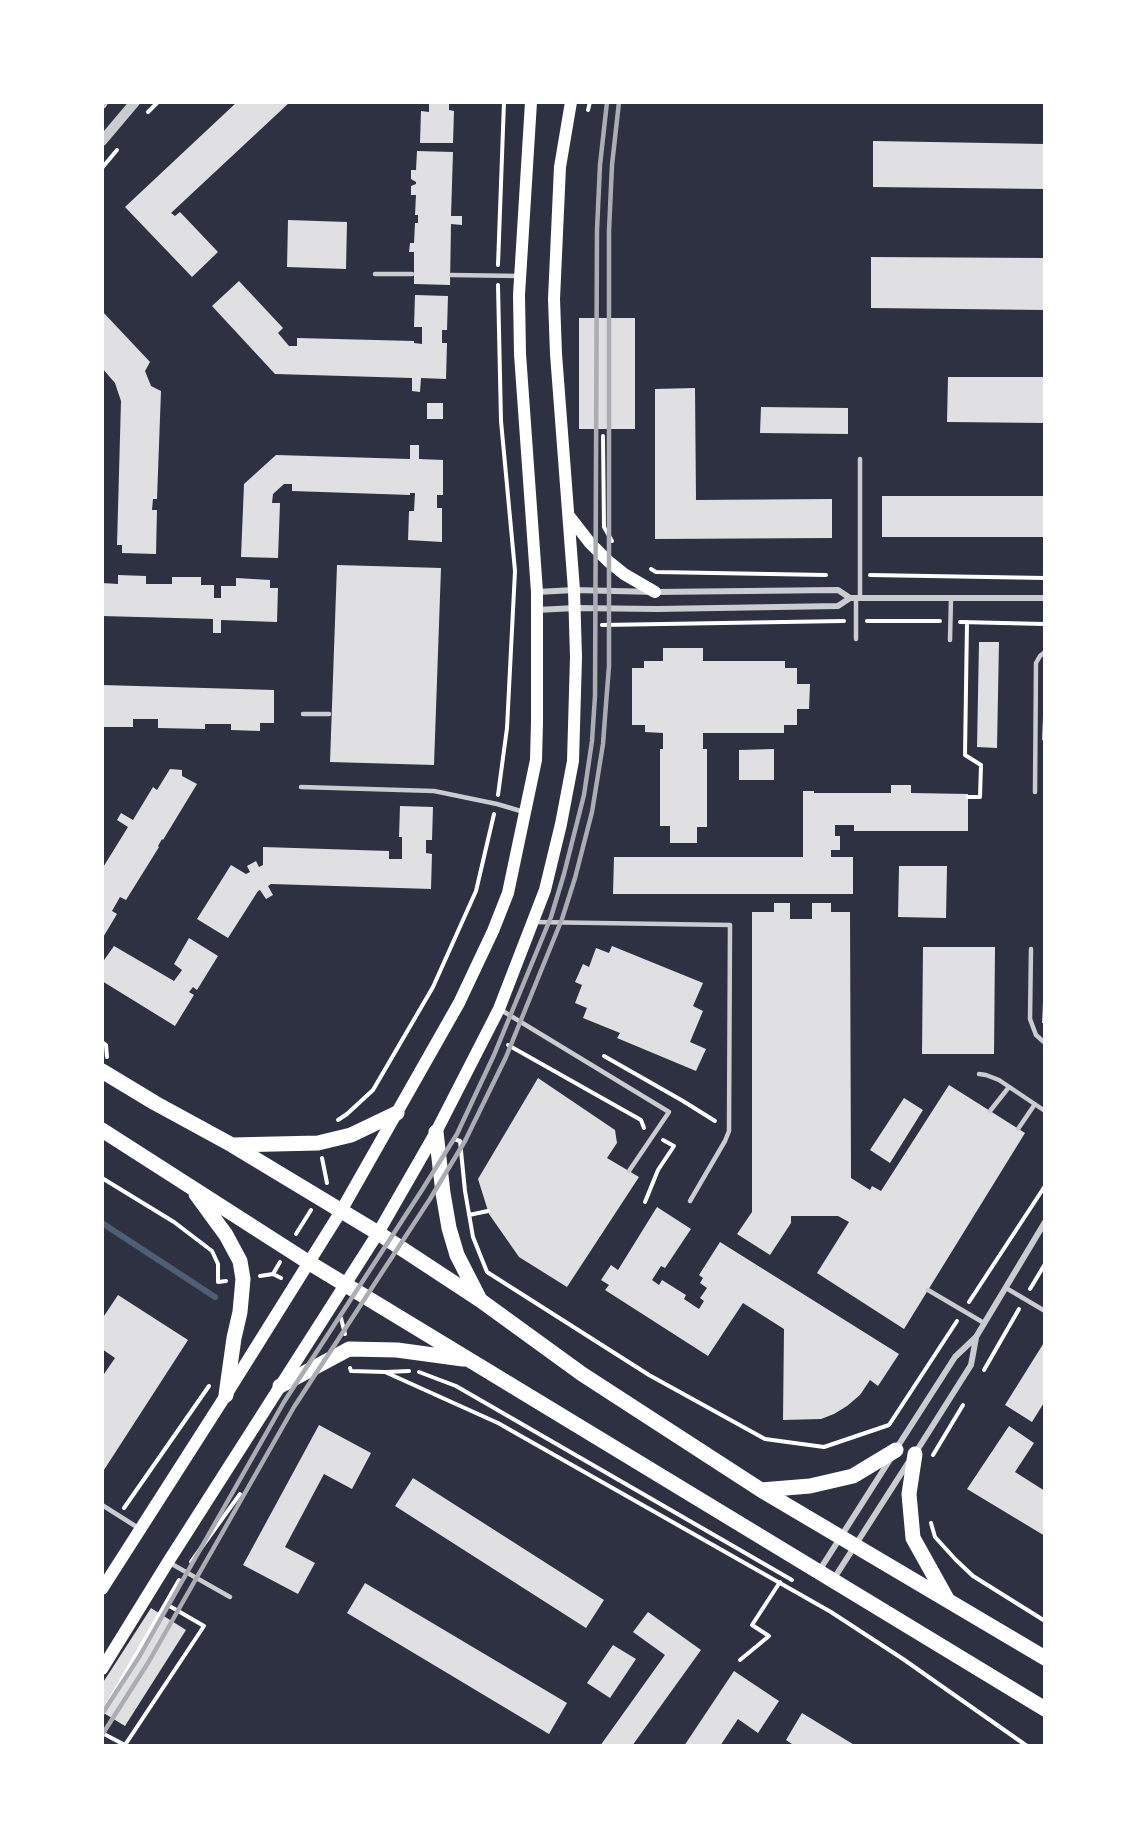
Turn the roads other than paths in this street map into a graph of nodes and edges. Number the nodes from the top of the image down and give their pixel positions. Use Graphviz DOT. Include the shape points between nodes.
graph roads {
  1 [pos="135,102"];
  2 [pos="531,102"];
  3 [pos="571,102"];
  4 [pos="102,141"];
  5 [pos="375,274"];
  6 [pos="412,274"];
  7 [pos="451,275"];
  8 [pos="520,276"];
  9 [pos="860,459"];
  10 [pos="568,515"];
  11 [pos="574,590"];
  12 [pos="655,591"];
  13 [pos="537,592"];
  14 [pos="855,598"];
  15 [pos="951,598"];
  16 [pos="1045,598"];
  17 [pos="575,608"];
  18 [pos="537,610"];
  19 [pos="856,639"];
  20 [pos="950,640"];
  21 [pos="1045,652"];
  22 [pos="303,714"];
  23 [pos="329,714"];
  24 [pos="301,787"];
  25 [pos="1035,792"];
  26 [pos="526,813"];
  27 [pos="533,922"];
  28 [pos="1031,949"];
  29 [pos="499,1009"];
  30 [pos="1045,1043"];
  31 [pos="102,1071"];
  32 [pos="979,1074"];
  33 [pos="1009,1087"];
  34 [pos="1035,1104"];
  35 [pos="1045,1111"];
  36 [pos="990,1112"];
  37 [pos="397,1113"];
  38 [pos="1018,1129"];
  39 [pos="102,1130"];
  40 [pos="436,1132"];
  41 [pos="232,1145"];
  42 [pos="629,1172"];
  43 [pos="190,1187"];
  44 [pos="690,1201"];
  45 [pos="341,1211"];
  46 [pos="1045,1222"];
  47 [pos="378,1233"];
  48 [pos="308,1262"];
  49 [pos="345,1284"];
  50 [pos="1006,1288"];
  51 [pos="928,1290"];
  52 [pos="480,1300"];
  53 [pos="1045,1311"];
  54 [pos="984,1323"];
  55 [pos="976,1337"];
  56 [pos="472,1361"];
  57 [pos="280,1386"];
  58 [pos="226,1395"];
  59 [pos="896,1450"];
  60 [pos="915,1454"];
  61 [pos="761,1490"];
  62 [pos="102,1505"];
  63 [pos="140,1529"];
  64 [pos="840,1537"];
  65 [pos="855,1545"];
  66 [pos="168,1562"];
  67 [pos="818,1571"];
  68 [pos="833,1580"];
  69 [pos="102,1589"];
  70 [pos="230,1597"];
  71 [pos="947,1599"];
  72 [pos="1045,1658"];
  73 [pos="102,1669"];
  74 [pos="1045,1709"];
  1 -- 4 [label="street"];
  2 -- 8 [label="main road"];
  3 -- 10 [label="main road" via="560,167 554,299"];
  5 -- 6 [label="lane"];
  7 -- 8 [label="lane"];
  8 -- 13 [label="main road" via="520,354"];
  9 -- 14 [label="lane" via="860,575"];
  10 -- 11 [label="main road"];
  10 -- 12 [label="main road" via="608,561"];
  11 -- 12 [label="street"];
  11 -- 13 [label="street"];
  11 -- 17 [label="main road"];
  12 -- 14 [label="street" via="838,590"];
  13 -- 18 [label="main road"];
  14 -- 15 [label="street"];
  14 -- 17 [label="street" via="838,606"];
  14 -- 19 [label="lane"];
  15 -- 16 [label="street"];
  15 -- 20 [label="lane"];
  17 -- 18 [label="street"];
  17 -- 27 [label="main road" via="573,761 548,879"];
  18 -- 26 [label="main road" via="536,760"];
  21 -- 25 [label="lane" via="1036,663"];
  22 -- 23 [label="lane"];
  24 -- 26 [label="lane" via="434,791"];
  26 -- 37 [label="main road" via="508,893 493,931 459,1003"];
  27 -- 29 [label="main road"];
  27 -- 44 [label="lane" via="730,925 729,1131"];
  28 -- 30 [label="lane" via="1030,1019 1036,1035"];
  29 -- 40 [label="main road"];
  29 -- 42 [label="lane" via="669,1112"];
  31 -- 41 [label="main road"];
  32 -- 33 [label="lane"];
  33 -- 34 [label="lane"];
  33 -- 36 [label="lane"];
  34 -- 35 [label="lane"];
  34 -- 38 [label="lane"];
  37 -- 41 [label="main road" via="351,1135 318,1143"];
  37 -- 45 [label="main road"];
  39 -- 43 [label="main road"];
  40 -- 47 [label="main road"];
  40 -- 52 [label="main road" via="449,1227 457,1255"];
  41 -- 45 [label="main road"];
  43 -- 48 [label="main road"];
  43 -- 58 [label="main road" via="240,1261 240,1312"];
  45 -- 47 [label="main road"];
  45 -- 48 [label="main road"];
  46 -- 50 [label="street"];
  47 -- 49 [label="main road"];
  47 -- 52 [label="main road"];
  48 -- 49 [label="main road"];
  48 -- 58 [label="main road"];
  49 -- 56 [label="main road"];
  49 -- 57 [label="main road"];
  50 -- 53 [label="lane"];
  50 -- 54 [label="street"];
  51 -- 54 [label="lane"];
  52 -- 61 [label="main road" via="582,1374"];
  54 -- 55 [label="street"];
  55 -- 59 [label="street" via="955,1357"];
  55 -- 60 [label="street" via="971,1365"];
  56 -- 57 [label="main road" via="397,1350 348,1348"];
  56 -- 67 [label="main road"];
  57 -- 66 [label="main road"];
  58 -- 63 [label="main road"];
  59 -- 61 [label="main road" via="854,1476 810,1486"];
  59 -- 64 [label="street"];
  60 -- 65 [label="street"];
  60 -- 71 [label="main road" via="909,1494 913,1538"];
  61 -- 64 [label="main road"];
  62 -- 63 [label="lane"];
  63 -- 69 [label="main road"];
  64 -- 65 [label="main road"];
  64 -- 67 [label="street"];
  65 -- 68 [label="street"];
  65 -- 71 [label="main road"];
  66 -- 70 [label="lane"];
  66 -- 73 [label="main road"];
  67 -- 68 [label="main road"];
  68 -- 74 [label="main road"];
  71 -- 72 [label="main road"];
}
